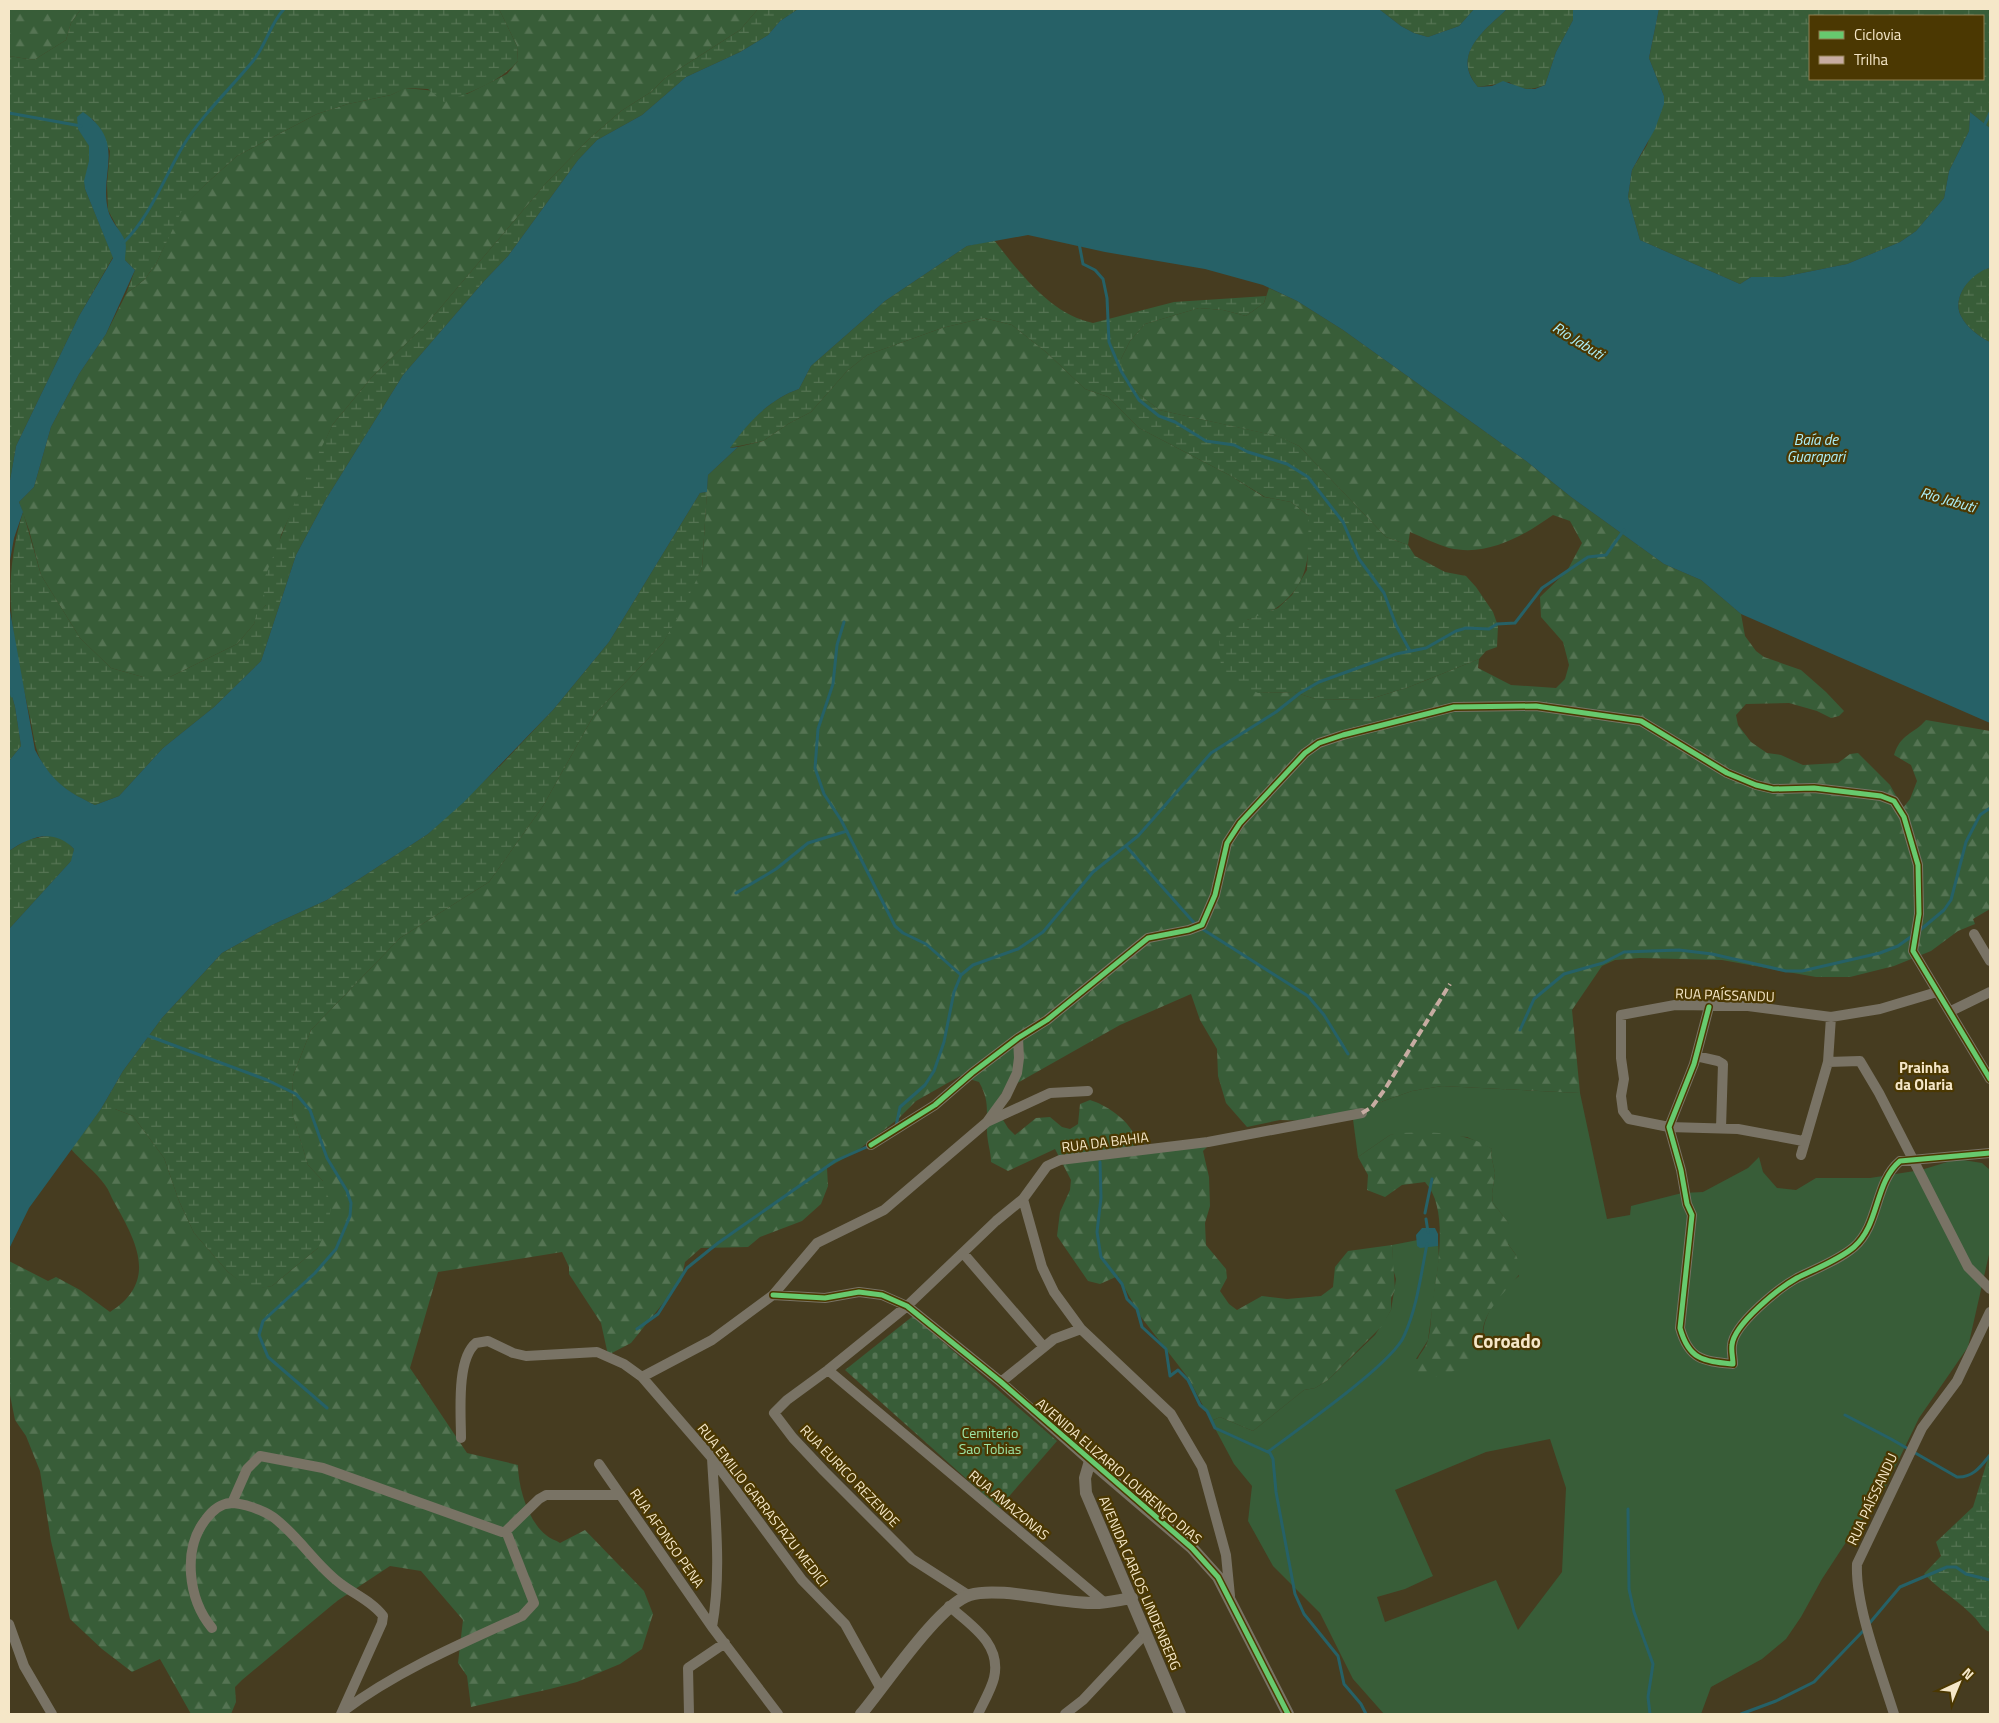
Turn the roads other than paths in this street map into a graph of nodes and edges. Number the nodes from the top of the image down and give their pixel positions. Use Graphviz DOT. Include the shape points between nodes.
graph roads {
  1 [pos="1974,934"];
  2 [pos="1990,961"];
  3 [pos="1937,992"];
  4 [pos="1990,992"];
  5 [pos="1709,1007"];
  6 [pos="1951,1011"];
  7 [pos="1831,1016"];
  8 [pos="1018,1038"];
  9 [pos="1696,1056"];
  10 [pos="1828,1062"];
  11 [pos="1990,1079"];
  12 [pos="1088,1091"];
  13 [pos="1362,1114"];
  14 [pos="986,1122"];
  15 [pos="1670,1127"];
  16 [pos="1721,1128"];
  17 [pos="1803,1142"];
  18 [pos="871,1145"];
  19 [pos="1990,1153"];
  20 [pos="1801,1154"];
  21 [pos="1914,1161"];
  22 [pos="1023,1199"];
  23 [pos="963,1253"];
  24 [pos="1990,1289"];
  25 [pos="773,1295"];
  26 [pos="907,1306"];
  27 [pos="1990,1312"];
  28 [pos="1081,1329"];
  29 [pos="1044,1347"];
  30 [pos="828,1370"];
  31 [pos="642,1377"];
  32 [pos="1001,1382"];
  33 [pos="461,1438"];
  34 [pos="712,1458"];
  35 [pos="1090,1461"];
  36 [pos="599,1464"];
  37 [pos="620,1495"];
  38 [pos="232,1503"];
  39 [pos="506,1532"];
  40 [pos="968,1595"];
  41 [pos="1132,1598"];
  42 [pos="1230,1600"];
  43 [pos="1105,1603"];
  44 [pos="949,1606"];
  45 [pos="9,1624"];
  46 [pos="712,1626"];
  47 [pos="212,1628"];
  48 [pos="1146,1634"];
  49 [pos="725,1643"];
  50 [pos="881,1690"];
  51 [pos="341,1713"];
  52 [pos="52,1714"];
  53 [pos="689,1714"];
  54 [pos="778,1714"];
  55 [pos="861,1714"];
  56 [pos="978,1714"];
  57 [pos="1065,1714"];
  58 [pos="1180,1714"];
  59 [pos="1288,1714"];
  60 [pos="1894,1714"];
  1 -- 2 [label="street"];
  3 -- 6 [label="street"];
  3 -- 7 [label="street, RUA PAÍSSANDU" via="1880,1009"];
  3 -- 8 [label="street" via="1914,951 1919,914 1918,865 1904,817 1894,801 1882,796 1814,788 1773,789 1756,785 1727,773 1641,721 1536,706 1454,707 1386,726 1342,734 1319,743 1305,753 1240,823 1227,842 1214,894 1202,925 1148,938 1047,1020"];
  4 -- 6 [label="street"];
  5 -- 7 [label="street, RUA PAÍSSANDU" via="1748,1006"];
  5 -- 9 [label="street"];
  5 -- 15 [label="street, RUA PAÍSSANDU" via="1675,1005 1621,1015 1623,1111 1629,1119"];
  6 -- 11 [label="street"];
  7 -- 10 [label="street"];
  8 -- 14 [label="street" via="1020,1058 1017,1073 1006,1096"];
  8 -- 18 [label="street" via="935,1106"];
  9 -- 15 [label="street"];
  9 -- 16 [label="street" via="1723,1064"];
  10 -- 17 [label="street"];
  10 -- 21 [label="street" via="1860,1061"];
  12 -- 14 [label="street" via="1050,1093"];
  13 -- 22 [label="street, RUA DA BAHIA" via="1208,1142 1060,1160 1047,1166"];
  14 -- 25 [label="street" via="884,1210 817,1243"];
  15 -- 16 [label="street"];
  15 -- 21 [label="street" via="1692,1214 1680,1328 1685,1346 1696,1356 1717,1363 1733,1364 1732,1344 1737,1332 1778,1290 1853,1247 1865,1234 1891,1168 1900,1161"];
  16 -- 17 [label="street"];
  17 -- 20 [label="street"];
  19 -- 21 [label="street"];
  21 -- 24 [label="street" via="1968,1267"];
  22 -- 23 [label="street, RUA DA BAHIA"];
  22 -- 28 [label="street" via="1042,1267 1054,1292"];
  23 -- 26 [label="street, RUA DA BAHIA"];
  23 -- 29 [label="street"];
  25 -- 26 [label="street, AVENIDA ELIZARIO LOURENÇO DIAS" via="826,1298 859,1292 882,1296"];
  25 -- 31 [label="street" via="712,1340"];
  26 -- 30 [label="street, RUA DA BAHIA"];
  26 -- 32 [label="street, AVENIDA ELIZARIO LOURENÇO DIAS"];
  27 -- 60 [label="street, RUA PAÍSSANDU" via="1957,1381 1922,1428 1856,1564 1862,1609"];
  28 -- 29 [label="street" via="1054,1339"];
  28 -- 42 [label="street" via="1171,1414 1202,1467 1226,1555"];
  29 -- 32 [label="street"];
  30 -- 40 [label="street, RUA EURICO REZENDE" via="774,1413 824,1471 912,1559"];
  30 -- 43 [label="street, RUA AMAZONAS"];
  31 -- 33 [label="street, RUA EMILIO GARRASTAZU MEDICI" via="624,1364 596,1352 526,1356 488,1341 476,1342 468,1354 462,1380"];
  31 -- 34 [label="street, RUA EMILIO GARRASTAZU MEDICI"];
  32 -- 35 [label="street, AVENIDA ELIZARIO LOURENÇO DIAS"];
  34 -- 46 [label="street, RUA AFONSO PENA" via="717,1543"];
  34 -- 50 [label="street, RUA EMILIO GARRASTAZU MEDICI" via="802,1580 845,1624"];
  35 -- 41 [label="street, AVENIDA CARLOS LINDENBERG" via="1085,1478 1086,1493"];
  35 -- 42 [label="street, AVENIDA ELIZARIO LOURENÇO DIAS" via="1192,1548 1218,1577"];
  36 -- 37 [label="street, RUA AFONSO PENA"];
  37 -- 39 [label="street" via="546,1495"];
  37 -- 46 [label="street, RUA AFONSO PENA"];
  38 -- 39 [label="street" via="247,1469 263,1456 323,1468 404,1495 489,1529"];
  38 -- 47 [label="street" via="212,1511 193,1541 195,1596 198,1608"];
  38 -- 51 [label="street" via="273,1517 320,1566 383,1616"];
  39 -- 51 [label="street" via="534,1602 522,1616 424,1661 372,1689"];
  40 -- 43 [label="street" via="990,1592"];
  40 -- 44 [label="street"];
  41 -- 43 [label="street"];
  41 -- 48 [label="street, AVENIDA CARLOS LINDENBERG"];
  42 -- 59 [label="street, AVENIDA ELIZARIO LOURENÇO DIAS"];
  44 -- 50 [label="street"];
  44 -- 56 [label="street" via="985,1637 992,1649 994,1679"];
  45 -- 52 [label="street" via="24,1666"];
  46 -- 49 [label="street, RUA AFONSO PENA"];
  48 -- 57 [label="street" via="1083,1700"];
  48 -- 58 [label="street, AVENIDA CARLOS LINDENBERG"];
  49 -- 53 [label="street" via="688,1668"];
  49 -- 54 [label="street, RUA AFONSO PENA"];
  50 -- 55 [label="street"];
}
